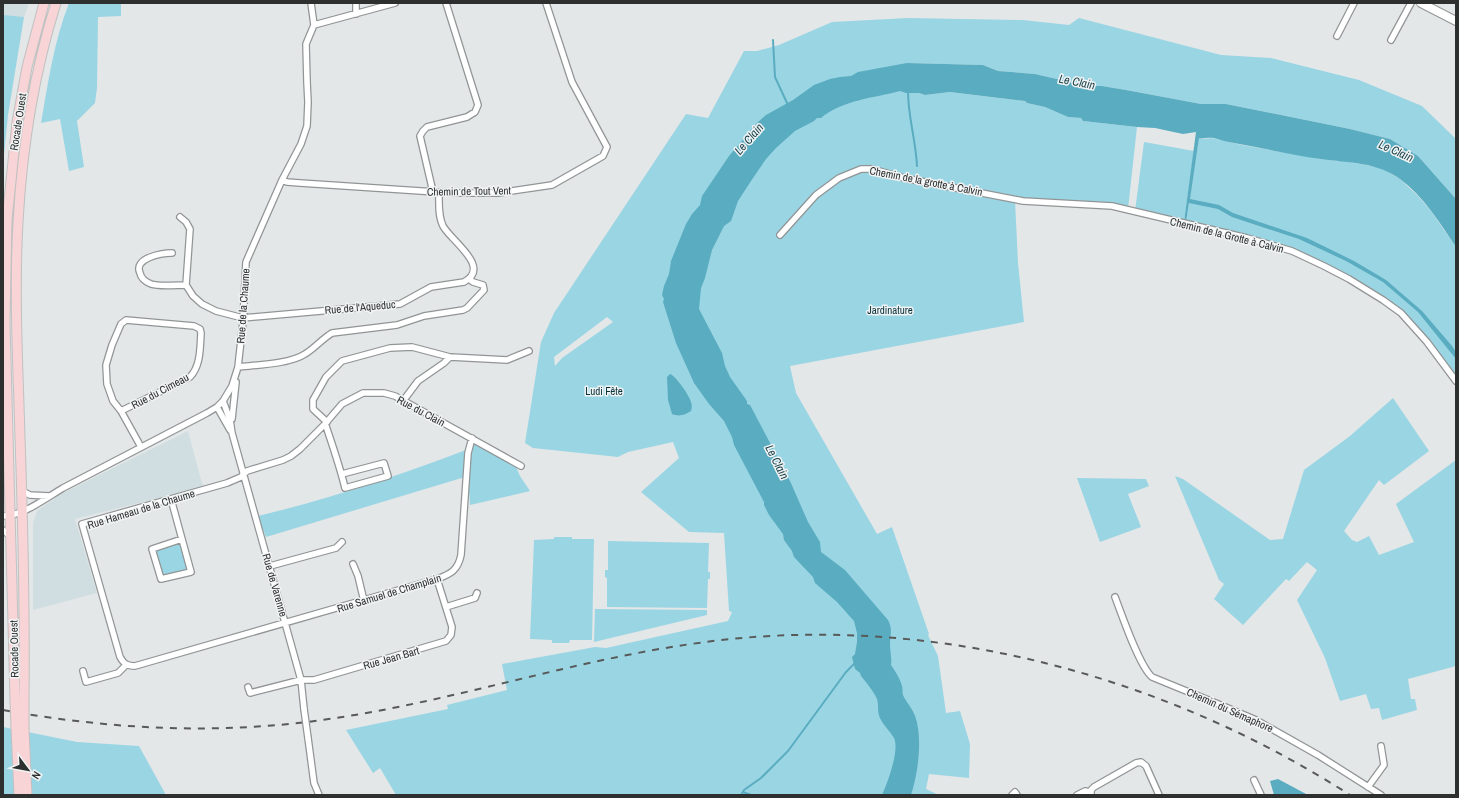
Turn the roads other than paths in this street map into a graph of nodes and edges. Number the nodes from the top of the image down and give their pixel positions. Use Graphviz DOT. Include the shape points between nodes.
graph roads {
  1 [pos="44,3"];
  2 [pos="56,3"];
  3 [pos="311,3"];
  4 [pos="356,3"];
  5 [pos="393,3"];
  6 [pos="446,3"];
  7 [pos="546,3"];
  8 [pos="1354,3"];
  9 [pos="1411,3"];
  10 [pos="1421,3"];
  11 [pos="356,14"];
  12 [pos="1456,21"];
  13 [pos="314,25"];
  14 [pos="1337,36"];
  15 [pos="1392,40"];
  16 [pos="282,180"];
  17 [pos="436,192"];
  18 [pos="1023,201"];
  19 [pos="180,216"];
  20 [pos="780,235"];
  21 [pos="172,252"];
  22 [pos="469,279"];
  23 [pos="186,285"];
  24 [pos="243,318"];
  25 [pos="529,351"];
  26 [pos="450,357"];
  27 [pos="237,370"];
  28 [pos="1456,381"];
  29 [pos="223,401"];
  30 [pos="404,401"];
  31 [pos="217,407"];
  32 [pos="121,411"];
  33 [pos="325,423"];
  34 [pos="232,433"];
  35 [pos="472,438"];
  36 [pos="141,447"];
  37 [pos="521,466"];
  38 [pos="244,474"];
  39 [pos="342,474"];
  40 [pos="22,491"];
  41 [pos="50,496"];
  42 [pos="171,499"];
  43 [pos="22,511"];
  44 [pos="7,516"];
  45 [pos="3,523"];
  46 [pos="3,530"];
  47 [pos="11,537"];
  48 [pos="182,540"];
  49 [pos="342,542"];
  50 [pos="353,564"];
  51 [pos="270,566"];
  52 [pos="437,579"];
  53 [pos="477,593"];
  54 [pos="1115,597"];
  55 [pos="364,601"];
  56 [pos="446,608"];
  57 [pos="286,623"];
  58 [pos="126,665"];
  59 [pos="83,671"];
  60 [pos="301,680"];
  61 [pos="248,687"];
  62 [pos="20,701"];
  63 [pos="20,728"];
  64 [pos="1381,746"];
  65 [pos="1254,780"];
  66 [pos="1368,786"];
  67 [pos="1091,793"];
  68 [pos="19,795"];
  69 [pos="28,795"];
  70 [pos="319,795"];
  71 [pos="1012,795"];
  72 [pos="1018,795"];
  73 [pos="1077,795"];
  74 [pos="1159,795"];
  75 [pos="1261,795"];
  76 [pos="1380,795"];
  1 -- 44 [label="main road, Rocade Ouest" via="27,67 17,122 7,220"];
  2 -- 40 [label="main road, Rocade Ouest" via="39,69 29,124 18,222 17,320"];
  3 -- 13 [label="street"];
  4 -- 11 [label="street"];
  5 -- 11 [label="street"];
  6 -- 17 [label="street" via="478,105 475,112 467,117 427,127 420,136"];
  7 -- 17 [label="street, Chemin de Tout Vent" via="572,82 607,147 603,156 552,185 498,193"];
  8 -- 14 [label="street"];
  9 -- 15 [label="street"];
  10 -- 12 [label="street"];
  11 -- 13 [label="street"];
  13 -- 16 [label="street, Rue de la Chaume" via="306,45 308,120 301,144"];
  16 -- 17 [label="street, Chemin de Tout Vent"];
  16 -- 24 [label="street, Rue de la Chaume" via="246,262"];
  17 -- 22 [label="street" via="444,227 472,262 473,271"];
  18 -- 20 [label="street, Chemin de la grotte à Calvin" via="904,178 872,169 861,169 839,178 816,195"];
  18 -- 28 [label="street, Chemin de la Grotte à Calvin" via="1112,206 1292,251 1349,279 1401,313 1426,340"];
  19 -- 23 [label="street" via="190,229"];
  21 -- 23 [label="street" via="145,260 140,265 140,275 152,284"];
  22 -- 24 [label="street, Rue de l'Aqueduc" via="431,287 400,304"];
  22 -- 27 [label="street" via="484,286 483,292 463,310 424,316 397,325 332,333 306,354 294,360"];
  23 -- 24 [label="street, Rue de l'Aqueduc" via="202,304 216,311"];
  24 -- 27 [label="street, Rue de la Chaume"];
  25 -- 26 [label="street" via="507,360"];
  26 -- 30 [label="street" via="418,381"];
  26 -- 33 [label="street" via="412,347 390,348 342,361 326,376 313,400 313,409"];
  27 -- 29 [label="street, Rue de la Chaume" via="232,386"];
  27 -- 34 [label="street, Rue de Varenne"];
  29 -- 31 [label="street, Rue de la Chaume"];
  29 -- 34 [label="street, Rue de Varenne"];
  30 -- 33 [label="street, Rue du Clain" via="384,393 363,393 342,404"];
  30 -- 35 [label="street, Rue du Clain"];
  31 -- 34 [label="street, Rue de Varenne"];
  31 -- 36 [label="street, Rue de la Chaume"];
  32 -- 32 [label="street, Rue du Cimeau" via="190,376 197,367 200,329 194,326 138,320 126,320 121,324 106,365 110,396"];
  32 -- 36 [label="street, Rue du Cimeau"];
  33 -- 38 [label="street, Rue du Clain" via="291,456"];
  33 -- 39 [label="street"];
  34 -- 38 [label="street, Rue de Varenne"];
  35 -- 37 [label="street, Rue du Clain"];
  35 -- 52 [label="street, Rue Samuel de Champlain" via="468,453 459,561 453,572"];
  36 -- 41 [label="street, Rue de la Chaume"];
  38 -- 42 [label="street, Rue Hameau de la Chaume" via="227,484"];
  38 -- 51 [label="street, Rue de Varenne"];
  39 -- 39 [label="street" via="346,488 388,476 384,463"];
  40 -- 41 [label="street" via="30,495"];
  40 -- 43 [label="main road, Rocade Ouest"];
  41 -- 43 [label="street, Rue de la Chaume"];
  42 -- 48 [label="street"];
  42 -- 58 [label="street, Rue Hameau de la Chaume" via="82,524 120,657"];
  43 -- 44 [label="street, Rue de la Chaume"];
  43 -- 62 [label="main road, Rocade Ouest" via="25,621"];
  44 -- 45 [label="street"];
  44 -- 47 [label="main road, Rocade Ouest"];
  46 -- 47 [label="street"];
  47 -- 62 [label="main road, Rocade Ouest"];
  48 -- 48 [label="street" via="191,572 161,579 152,549"];
  49 -- 51 [label="street" via="336,548"];
  50 -- 55 [label="street"];
  51 -- 57 [label="street, Rue de Varenne"];
  52 -- 55 [label="street, Rue Samuel de Champlain"];
  52 -- 56 [label="street, Rue Jean Bart"];
  53 -- 56 [label="street" via="475,598"];
  54 -- 66 [label="street, Chemin du Sémaphore" via="1142,662 1152,677 1256,720"];
  55 -- 57 [label="street, Rue Samuel de Champlain"];
  56 -- 60 [label="street, Rue Jean Bart" via="452,630 450,637 444,642 314,680"];
  57 -- 58 [label="street" via="135,666"];
  57 -- 60 [label="street, Rue de Varenne"];
  58 -- 59 [label="street" via="118,673 86,682"];
  60 -- 61 [label="street, Rue Jean Bart" via="250,693"];
  60 -- 70 [label="street, Rue de Varenne, bridge" via="314,783"];
  62 -- 63 [label="main road, Rocade Ouest, bridge"];
  63 -- 68 [label="main road, Rocade Ouest"];
  63 -- 69 [label="main road, Rocade Ouest"];
  64 -- 66 [label="street" via="1384,765"];
  65 -- 75 [label="street"];
  66 -- 76 [label="street, Chemin du Sémaphore"];
  67 -- 73 [label="street" via="1085,791"];
  67 -- 74 [label="street" via="1094,787 1140,762 1146,766"];
  71 -- 72 [label="street" via="1016,792"];
}
